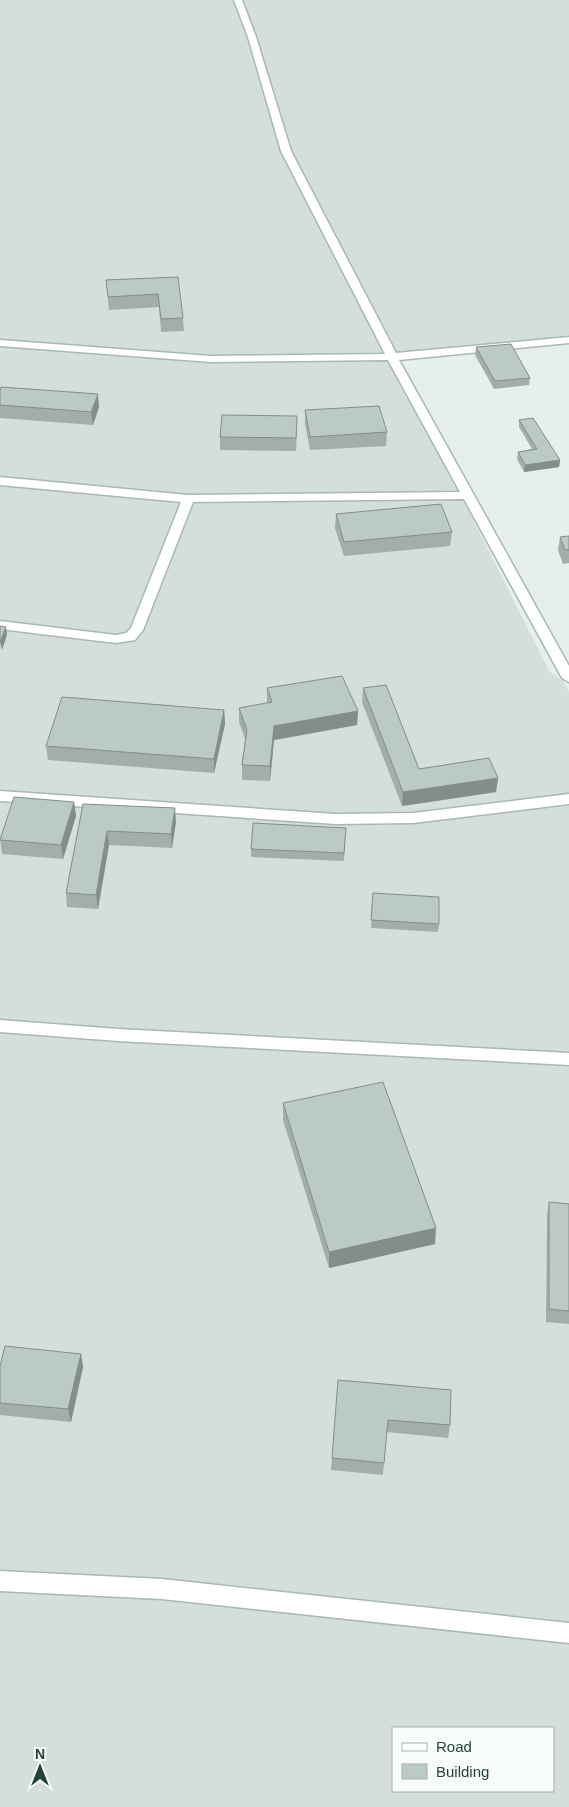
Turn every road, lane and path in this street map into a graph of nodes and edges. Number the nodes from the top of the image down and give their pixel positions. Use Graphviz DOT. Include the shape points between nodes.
graph roads {
  1 [pos="238,0"];
  2 [pos="569,340"];
  3 [pos="0,343"];
  4 [pos="392,358"];
  5 [pos="0,481"];
  6 [pos="468,495"];
  7 [pos="188,499"];
  8 [pos="0,625"];
  9 [pos="569,678"];
  10 [pos="0,796"];
  11 [pos="569,799"];
  12 [pos="0,1026"];
  13 [pos="569,1059"];
  14 [pos="0,1581"];
  15 [pos="569,1632"];
  1 -- 4 [label="street" via="286,151"];
  2 -- 4 [label="street"];
  3 -- 4 [label="street" via="211,359"];
  4 -- 6 [label="street"];
  5 -- 7 [label="street"];
  6 -- 7 [label="street"];
  6 -- 9 [label="street"];
  7 -- 8 [label="street" via="137,630 130,637 116,639"];
  10 -- 11 [label="street" via="336,818 413,818"];
  12 -- 13 [label="street"];
  14 -- 15 [label="street" via="162,1589"];
}
